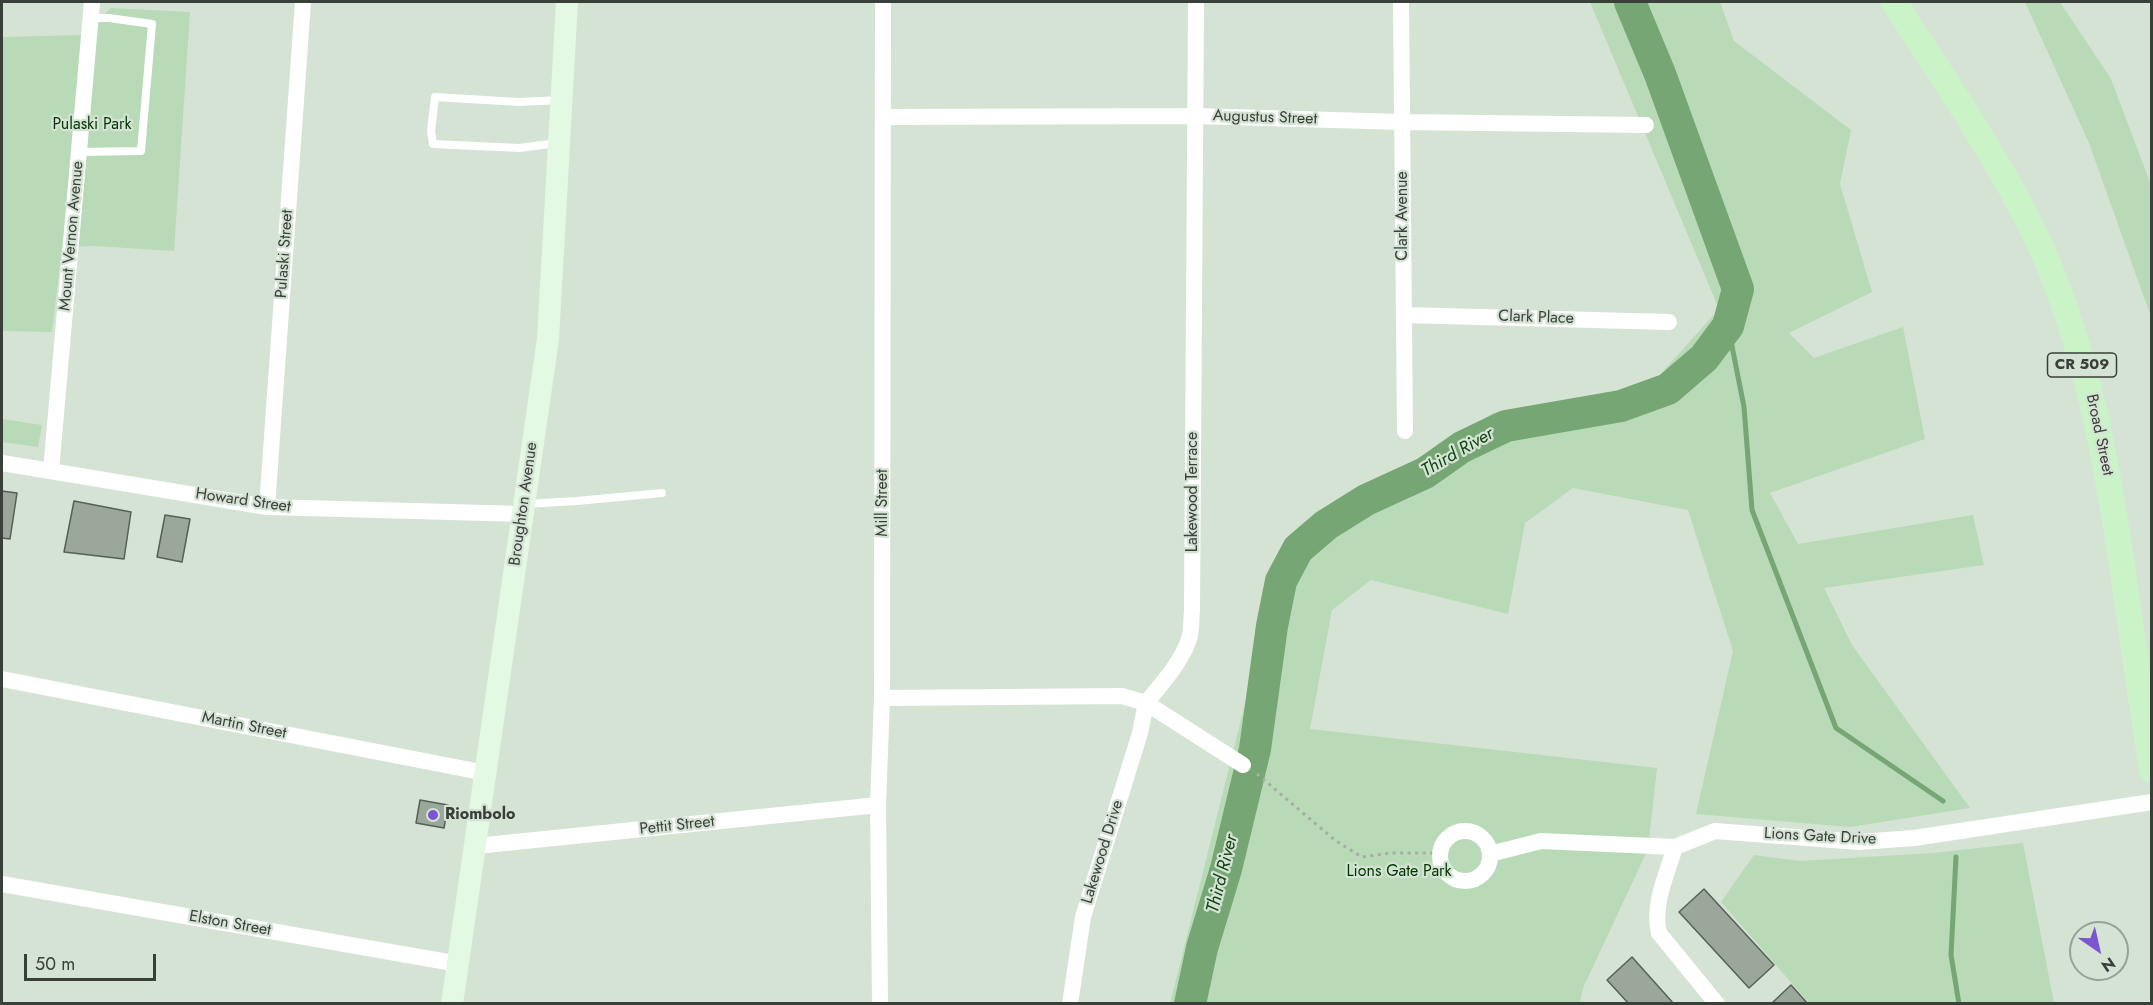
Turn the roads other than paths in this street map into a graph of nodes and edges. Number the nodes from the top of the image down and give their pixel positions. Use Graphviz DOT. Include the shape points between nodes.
graph roads {
  1 [pos="303,2"];
  2 [pos="567,2"];
  3 [pos="883,2"];
  4 [pos="1196,2"];
  5 [pos="1401,2"];
  6 [pos="1893,2"];
  7 [pos="91,10"];
  8 [pos="561,100"];
  9 [pos="1195,116"];
  10 [pos="883,117"];
  11 [pos="1402,122"];
  12 [pos="1646,125"];
  13 [pos="558,143"];
  14 [pos="87,151"];
  15 [pos="1404,315"];
  16 [pos="1669,322"];
  17 [pos="1405,431"];
  18 [pos="2,463"];
  19 [pos="51,471"];
  20 [pos="662,493"];
  21 [pos="267,507"];
  22 [pos="524,509"];
  23 [pos="2,678"];
  24 [pos="882,698"];
  25 [pos="1146,703"];
  26 [pos="1243,765"];
  27 [pos="2151,770"];
  28 [pos="486,773"];
  29 [pos="2151,802"];
  30 [pos="878,805"];
  31 [pos="476,846"];
  32 [pos="1675,847"];
  33 [pos="1490,854"];
  34 [pos="2,884"];
  35 [pos="459,964"];
  36 [pos="452,1004"];
  37 [pos="880,1004"];
  38 [pos="1070,1004"];
  39 [pos="1717,1004"];
  1 -- 21 [label="street, Pulaski Street"];
  2 -- 8 [label="street, Broughton Avenue"];
  3 -- 10 [label="street, Mill Street"];
  4 -- 9 [label="street, Lakewood Terrace"];
  5 -- 11 [label="street, Clark Avenue"];
  6 -- 27 [label="main road, Broad Street / CR 509" via="1990,152 2039,244 2062,301 2097,417 2108,469"];
  7 -- 14 [label="street, Mount Vernon Avenue"];
  7 -- 14 [label="lane" via="109,18 152,24 141,151"];
  8 -- 13 [label="street, Broughton Avenue"];
  8 -- 13 [label="lane" via="435,97 431,131 433,144 519,148"];
  9 -- 10 [label="street, Augustus Street"];
  9 -- 11 [label="street, Augustus Street"];
  9 -- 25 [label="street, Lakewood Terrace" via="1190,637 1182,655"];
  10 -- 24 [label="street, Mill Street"];
  11 -- 12 [label="street, Augustus Street"];
  11 -- 15 [label="street, Clark Avenue"];
  13 -- 22 [label="street, Broughton Avenue" via="548,339"];
  14 -- 19 [label="street, Mount Vernon Avenue"];
  15 -- 16 [label="street, Clark Place"];
  15 -- 17 [label="street, Clark Avenue"];
  18 -- 19 [label="street, Howard Street"];
  19 -- 21 [label="street, Howard Street"];
  20 -- 22 [label="lane" via="545,501"];
  21 -- 22 [label="street, Howard Street"];
  22 -- 28 [label="street, Broughton Avenue"];
  23 -- 28 [label="street, Martin Street"];
  24 -- 25 [label="street" via="1122,696"];
  24 -- 30 [label="street, Mill Street"];
  25 -- 26 [label="street"];
  25 -- 38 [label="street, Lakewood Drive" via="1083,916"];
  28 -- 31 [label="street, Broughton Avenue"];
  29 -- 32 [label="street, Lions Gate Drive" via="1914,838 1859,842 1715,831"];
  30 -- 31 [label="street, Pettit Street"];
  30 -- 37 [label="street, Mill Street"];
  31 -- 35 [label="street, Broughton Avenue"];
  32 -- 33 [label="street, Lions Gate Drive" via="1541,841"];
  32 -- 39 [label="street" via="1659,903 1659,933"];
  33 -- 33 [label="street" via="1486,870 1473,880 1464,881 1443,870 1439,853 1446,838 1461,830 1484,838"];
  34 -- 35 [label="street, Elston Street"];
  35 -- 36 [label="street, Broughton Avenue"];
}
